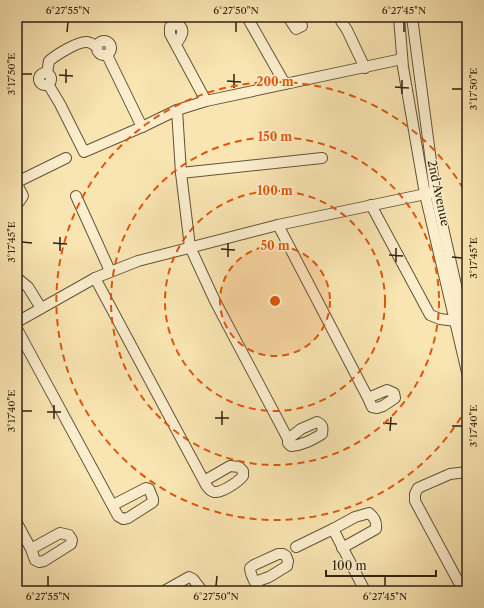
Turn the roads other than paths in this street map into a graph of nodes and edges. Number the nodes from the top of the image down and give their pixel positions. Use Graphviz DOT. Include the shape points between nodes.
graph roads {
  1 [pos="247,17"];
  2 [pos="288,17"];
  3 [pos="298,17"];
  4 [pos="399,17"];
  5 [pos="412,17"];
  6 [pos="339,18"];
  7 [pos="176,44"];
  8 [pos="402,59"];
  9 [pos="365,68"];
  10 [pos="285,84"];
  11 [pos="206,101"];
  12 [pos="177,110"];
  13 [pos="142,127"];
  14 [pos="66,158"];
  15 [pos="322,158"];
  16 [pos="181,173"];
  17 [pos="17,183"];
  18 [pos="430,193"];
  19 [pos="76,196"];
  20 [pos="17,202"];
  21 [pos="371,205"];
  22 [pos="278,225"];
  23 [pos="190,248"];
  24 [pos="110,271"];
  25 [pos="17,278"];
  26 [pos="95,278"];
  27 [pos="41,308"];
  28 [pos="17,322"];
  29 [pos="456,322"];
  30 [pos="17,329"];
  31 [pos="467,334"];
  32 [pos="467,372"];
  33 [pos="368,398"];
  34 [pos="288,439"];
  35 [pos="467,472"];
  36 [pos="204,481"];
  37 [pos="113,505"];
  38 [pos="17,523"];
  39 [pos="333,529"];
  40 [pos="296,548"];
  41 [pos="342,548"];
  42 [pos="31,549"];
  43 [pos="467,590"];
  44 [pos="164,591"];
  45 [pos="199,591"];
  46 [pos="365,591"];
  1 -- 10 [label="street"];
  2 -- 3 [label="street" via="296,29 302,26"];
  4 -- 8 [label="street, 2nd Avenue"];
  5 -- 18 [label="street, 2nd Avenue"];
  6 -- 9 [label="street" via="348,30"];
  7 -- 11 [label="street"];
  8 -- 9 [label="street"];
  8 -- 18 [label="street, 2nd Avenue"];
  9 -- 10 [label="street"];
  10 -- 11 [label="street"];
  11 -- 12 [label="street"];
  12 -- 13 [label="street"];
  12 -- 16 [label="street"];
  13 -- 13 [label="street" via="107,55 101,56 96,46 87,42 79,44 48,61 47,73 42,73 40,81 43,85 48,84 84,152"];
  14 -- 17 [label="street"];
  15 -- 16 [label="street"];
  16 -- 23 [label="street"];
  17 -- 20 [label="street" via="23,196"];
  18 -- 21 [label="street"];
  18 -- 29 [label="street, 2nd Avenue"];
  18 -- 31 [label="street, 2nd Avenue"];
  19 -- 24 [label="street"];
  21 -- 22 [label="street"];
  21 -- 29 [label="street" via="430,315"];
  22 -- 23 [label="street"];
  22 -- 33 [label="street"];
  23 -- 24 [label="street"];
  23 -- 34 [label="street"];
  24 -- 26 [label="street"];
  25 -- 27 [label="street" via="28,287"];
  26 -- 27 [label="street"];
  26 -- 36 [label="street"];
  27 -- 28 [label="street"];
  29 -- 32 [label="street, 2nd Avenue"];
  30 -- 37 [label="street"];
  35 -- 43 [label="street" via="450,474 418,488 415,494 415,501 458,581"];
  38 -- 42 [label="street"];
  39 -- 40 [label="street"];
  39 -- 41 [label="street"];
  39 -- 41 [label="street" via="364,514 369,513 375,518 376,529"];
  41 -- 46 [label="street"];
  44 -- 45 [label="street" via="189,577 193,578 200,588"];
}
